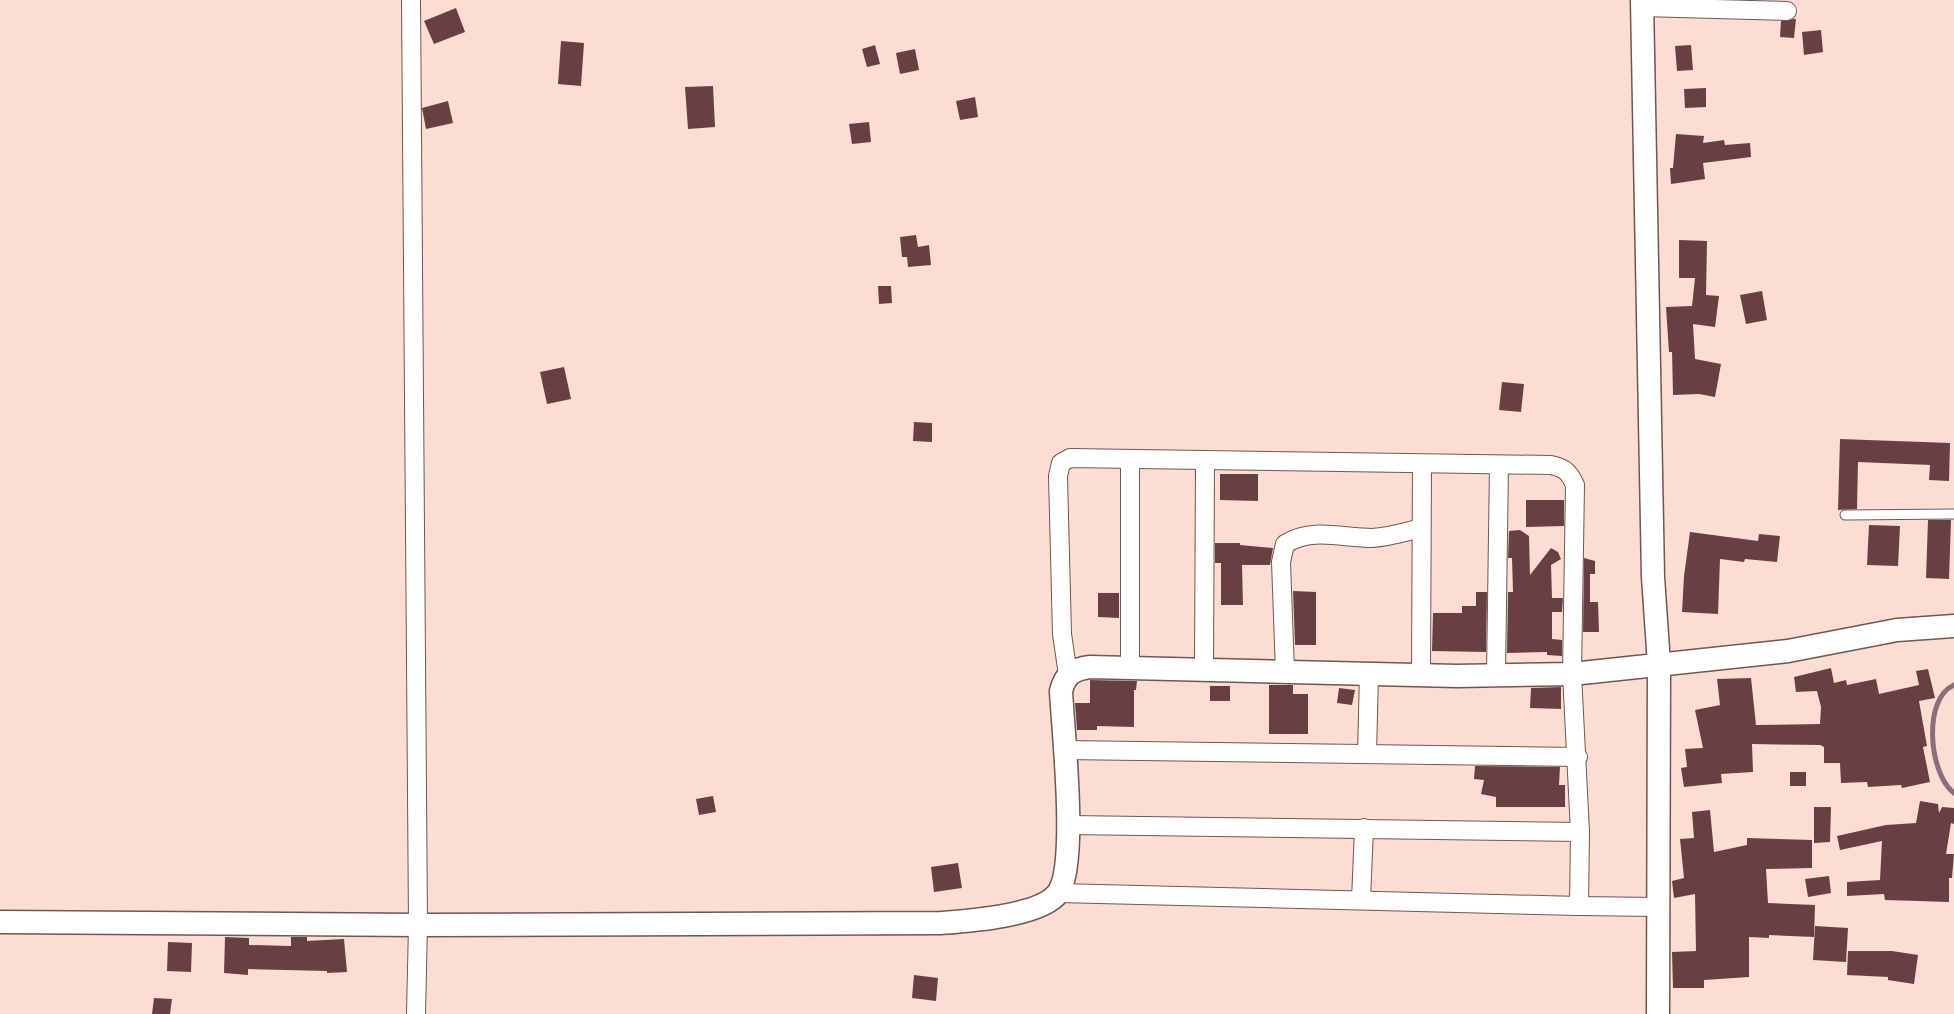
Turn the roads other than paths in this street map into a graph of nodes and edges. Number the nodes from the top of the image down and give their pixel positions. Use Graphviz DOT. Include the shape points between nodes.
graph roads {
  1 [pos="411,0"];
  2 [pos="1642,4"];
  3 [pos="1787,10"];
  4 [pos="1130,459"];
  5 [pos="1205,460"];
  6 [pos="1422,464"];
  7 [pos="1499,465"];
  8 [pos="1954,514"];
  9 [pos="1845,515"];
  10 [pos="1421,528"];
  11 [pos="1954,626"];
  12 [pos="1659,664"];
  13 [pos="1130,668"];
  14 [pos="1204,670"];
  15 [pos="1285,672"];
  16 [pos="1369,674"];
  17 [pos="1572,674"];
  18 [pos="1421,675"];
  19 [pos="1496,675"];
  20 [pos="1068,676"];
  21 [pos="1064,750"];
  22 [pos="1367,754"];
  23 [pos="1578,757"];
  24 [pos="1068,825"];
  25 [pos="1364,828"];
  26 [pos="1580,832"];
  27 [pos="1058,893"];
  28 [pos="1361,900"];
  29 [pos="1579,906"];
  30 [pos="1658,907"];
  31 [pos="0,922"];
  32 [pos="418,925"];
  33 [pos="416,1014"];
  34 [pos="1658,1014"];
  1 -- 32 [label="street"];
  2 -- 3 [label="street"];
  2 -- 12 [label="street" via="1653,567"];
  4 -- 5 [label="street"];
  4 -- 13 [label="street"];
  4 -- 20 [label="street" via="1070,458 1061,463 1058,476 1062,634"];
  5 -- 6 [label="street"];
  5 -- 14 [label="street"];
  6 -- 7 [label="street"];
  6 -- 10 [label="street"];
  7 -- 17 [label="street" via="1564,468 1575,485"];
  7 -- 19 [label="street"];
  8 -- 9 [label="lane"];
  10 -- 15 [label="street" via="1371,538 1303,535 1286,544 1281,562"];
  10 -- 18 [label="street"];
  11 -- 12 [label="street" via="1897,630 1788,651"];
  12 -- 17 [label="street"];
  12 -- 30 [label="street"];
  13 -- 14 [label="street"];
  13 -- 20 [label="street" via="1075,669"];
  14 -- 15 [label="street"];
  15 -- 16 [label="street"];
  16 -- 18 [label="street"];
  16 -- 22 [label="street"];
  17 -- 19 [label="street"];
  17 -- 23 [label="street"];
  18 -- 19 [label="street"];
  20 -- 21 [label="street" via="1061,692"];
  21 -- 22 [label="street"];
  21 -- 24 [label="street"];
  22 -- 23 [label="street"];
  23 -- 26 [label="street"];
  24 -- 25 [label="street"];
  24 -- 27 [label="street" via="1068,854"];
  25 -- 26 [label="street"];
  25 -- 28 [label="street"];
  26 -- 29 [label="street"];
  27 -- 28 [label="street"];
  27 -- 32 [label="street" via="1046,902 989,919 941,923"];
  28 -- 29 [label="street"];
  29 -- 30 [label="street"];
  30 -- 34 [label="street"];
  31 -- 32 [label="street"];
  32 -- 33 [label="street"];
}
